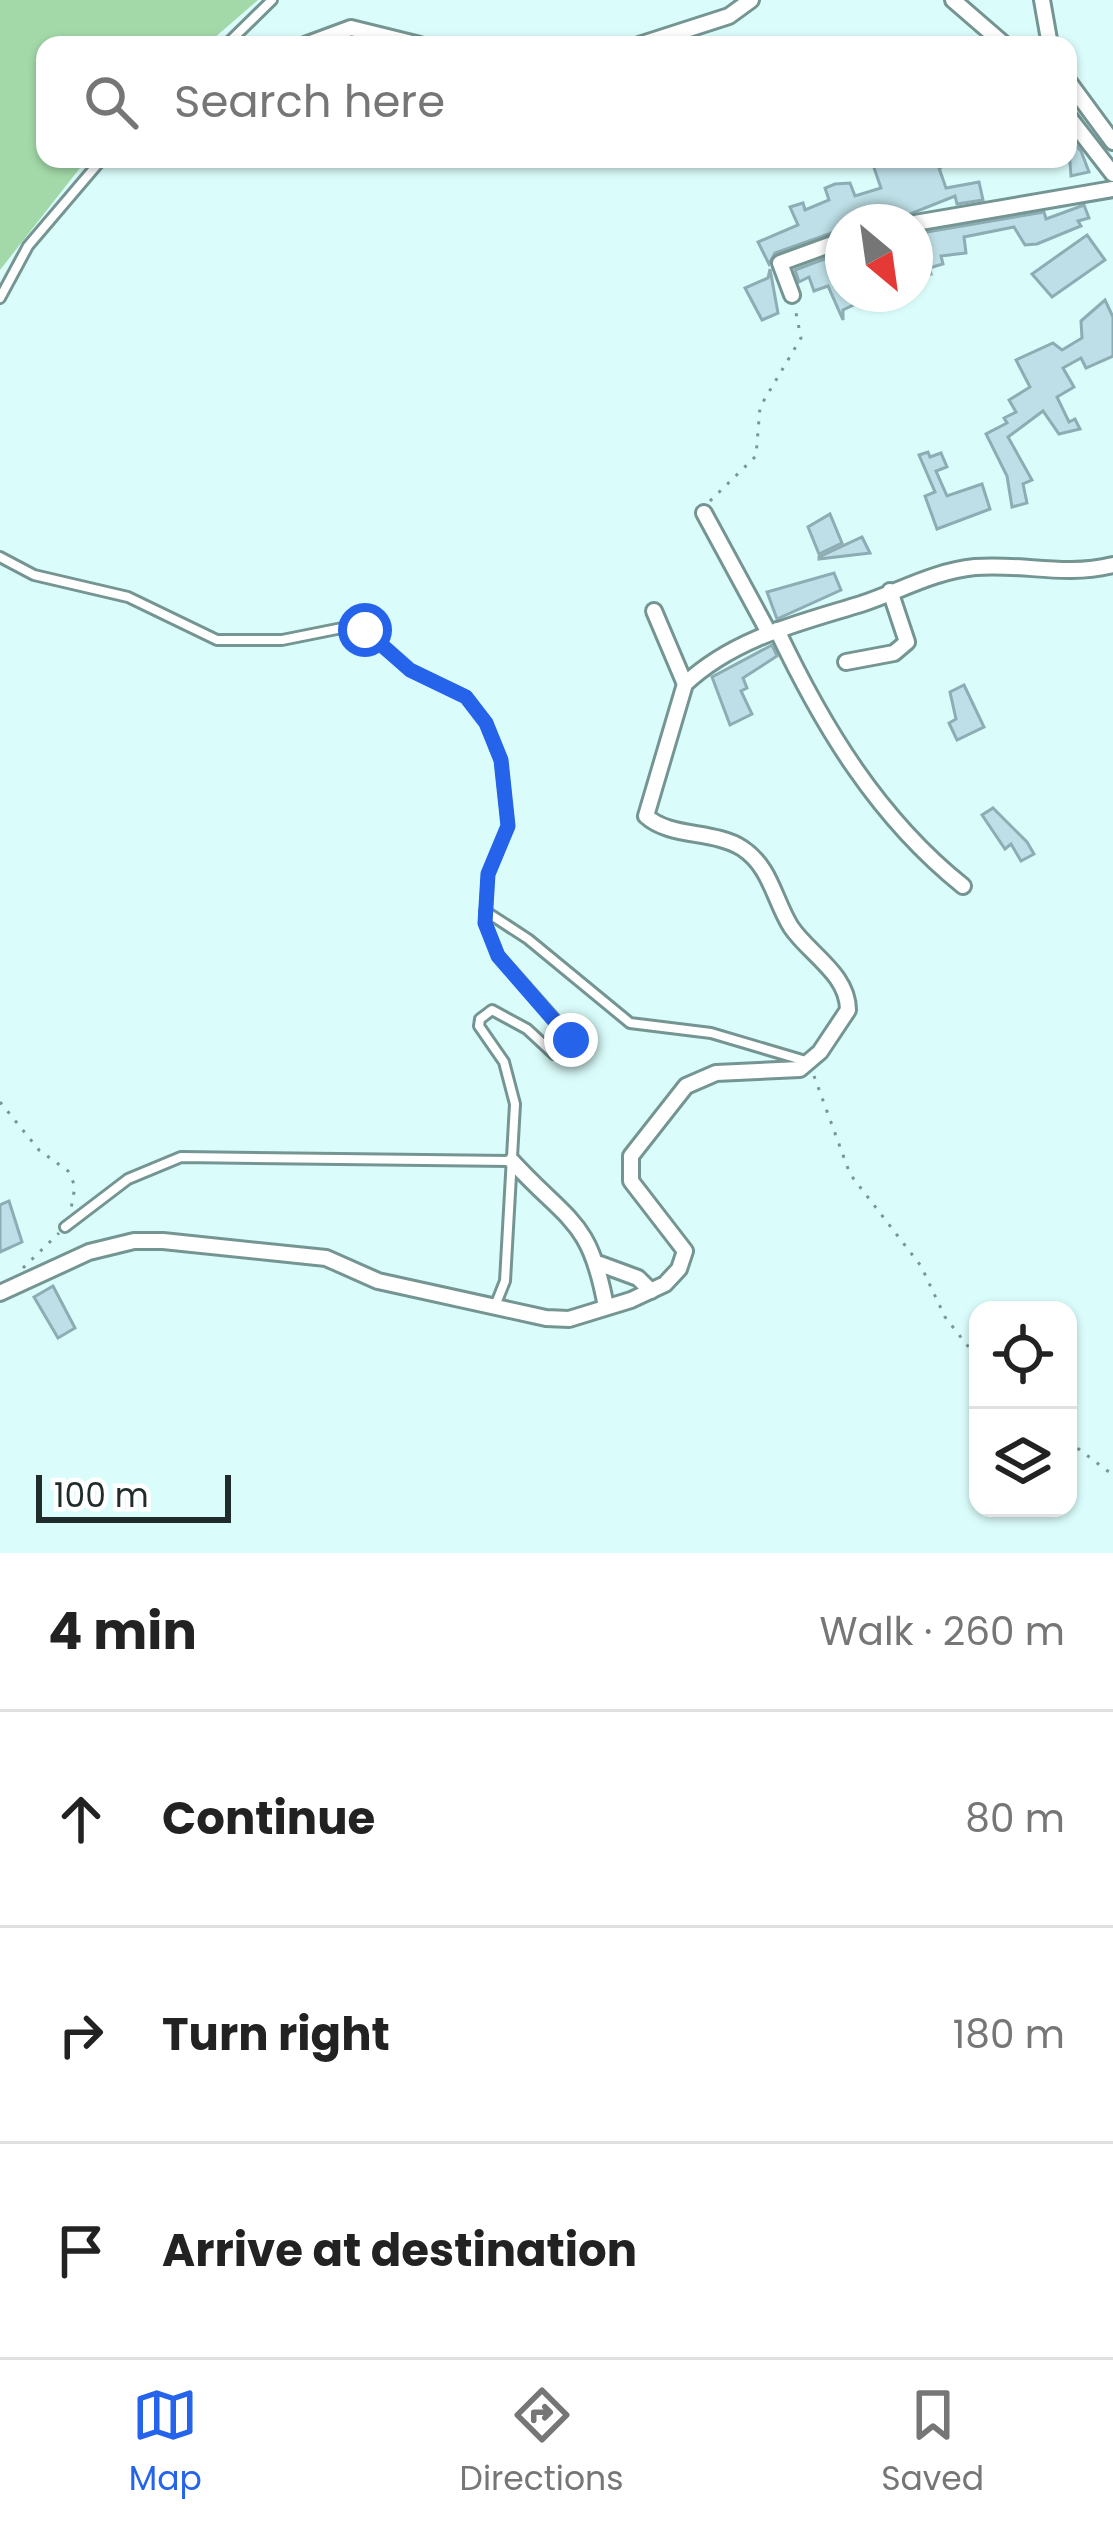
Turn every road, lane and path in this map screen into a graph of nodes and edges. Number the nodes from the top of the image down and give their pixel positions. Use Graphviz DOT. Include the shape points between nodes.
graph roads {
  1 [pos="272,0"];
  2 [pos="751,0"];
  3 [pos="952,0"];
  4 [pos="1042,0"];
  5 [pos="235,36"];
  6 [pos="329,36"];
  7 [pos="383,36"];
  8 [pos="667,36"];
  9 [pos="994,36"];
  10 [pos="1048,36"];
  11 [pos="1077,93"];
  12 [pos="1077,133"];
  13 [pos="1113,142"];
  14 [pos="94,168"];
  15 [pos="1113,174"];
  16 [pos="1113,189"];
  17 [pos="933,220"];
  18 [pos="825,247"];
  19 [pos="792,295"];
  20 [pos="0,298"];
  21 [pos="704,513"];
  22 [pos="0,556"];
  23 [pos="1113,565"];
  24 [pos="890,591"];
  25 [pos="655,611"];
  26 [pos="773,631"];
  27 [pos="846,662"];
  28 [pos="685,684"];
  29 [pos="963,886"];
  30 [pos="485,911"];
  31 [pos="810,1063"];
  32 [pos="0,1102"];
  33 [pos="512,1161"];
  34 [pos="65,1227"];
  35 [pos="599,1264"];
  36 [pos="16,1274"];
  37 [pos="651,1291"];
  38 [pos="0,1294"];
  39 [pos="495,1306"];
  40 [pos="606,1307"];
  41 [pos="969,1348"];
  42 [pos="1077,1448"];
  43 [pos="1113,1475"];
  1 -- 5 [label="lane"];
  2 -- 8 [label="street" via="729,16"];
  3 -- 9 [label="street"];
  4 -- 10 [label="street"];
  6 -- 7 [label="street" via="351,28"];
  11 -- 13 [label="street"];
  12 -- 15 [label="street"];
  14 -- 20 [label="lane" via="28,246"];
  16 -- 17 [label="street"];
  18 -- 19 [label="street" via="780,263"];
  19 -- 21 [label="path" via="801,338 760,406 756,456"];
  21 -- 26 [label="street"];
  22 -- 30 [label="lane" via="34,574 128,597 217,640 282,640 357,625 410,670 466,697 501,760 507,812"];
  23 -- 24 [label="street" via="1072,574 969,568"];
  24 -- 26 [label="street"];
  24 -- 27 [label="street" via="907,642 894,653"];
  25 -- 28 [label="street"];
  26 -- 28 [label="street"];
  26 -- 29 [label="street" via="818,717 868,787 903,833"];
  28 -- 31 [label="street" via="646,816 752,855 792,928 846,993 841,1025"];
  30 -- 31 [label="lane" via="630,1023 711,1034"];
  30 -- 33 [label="lane" via="498,956 571,1040 565,1054 554,1054 508,1016 492,1010 480,1019 513,1087"];
  31 -- 37 [label="street" via="700,1078 674,1097 631,1156 631,1181 686,1251 680,1269"];
  31 -- 41 [label="path" via="850,1174 921,1266"];
  32 -- 34 [label="path" via="73,1178"];
  33 -- 34 [label="lane" via="181,1157 128,1179"];
  33 -- 35 [label="street" via="582,1229"];
  33 -- 39 [label="lane" via="505,1281"];
  34 -- 36 [label="path"];
  35 -- 37 [label="street"];
  35 -- 40 [label="street"];
  37 -- 40 [label="street"];
  38 -- 39 [label="street" via="111,1245 163,1241 326,1258 378,1281"];
  39 -- 40 [label="street" via="569,1319"];
  42 -- 43 [label="path"];
}
